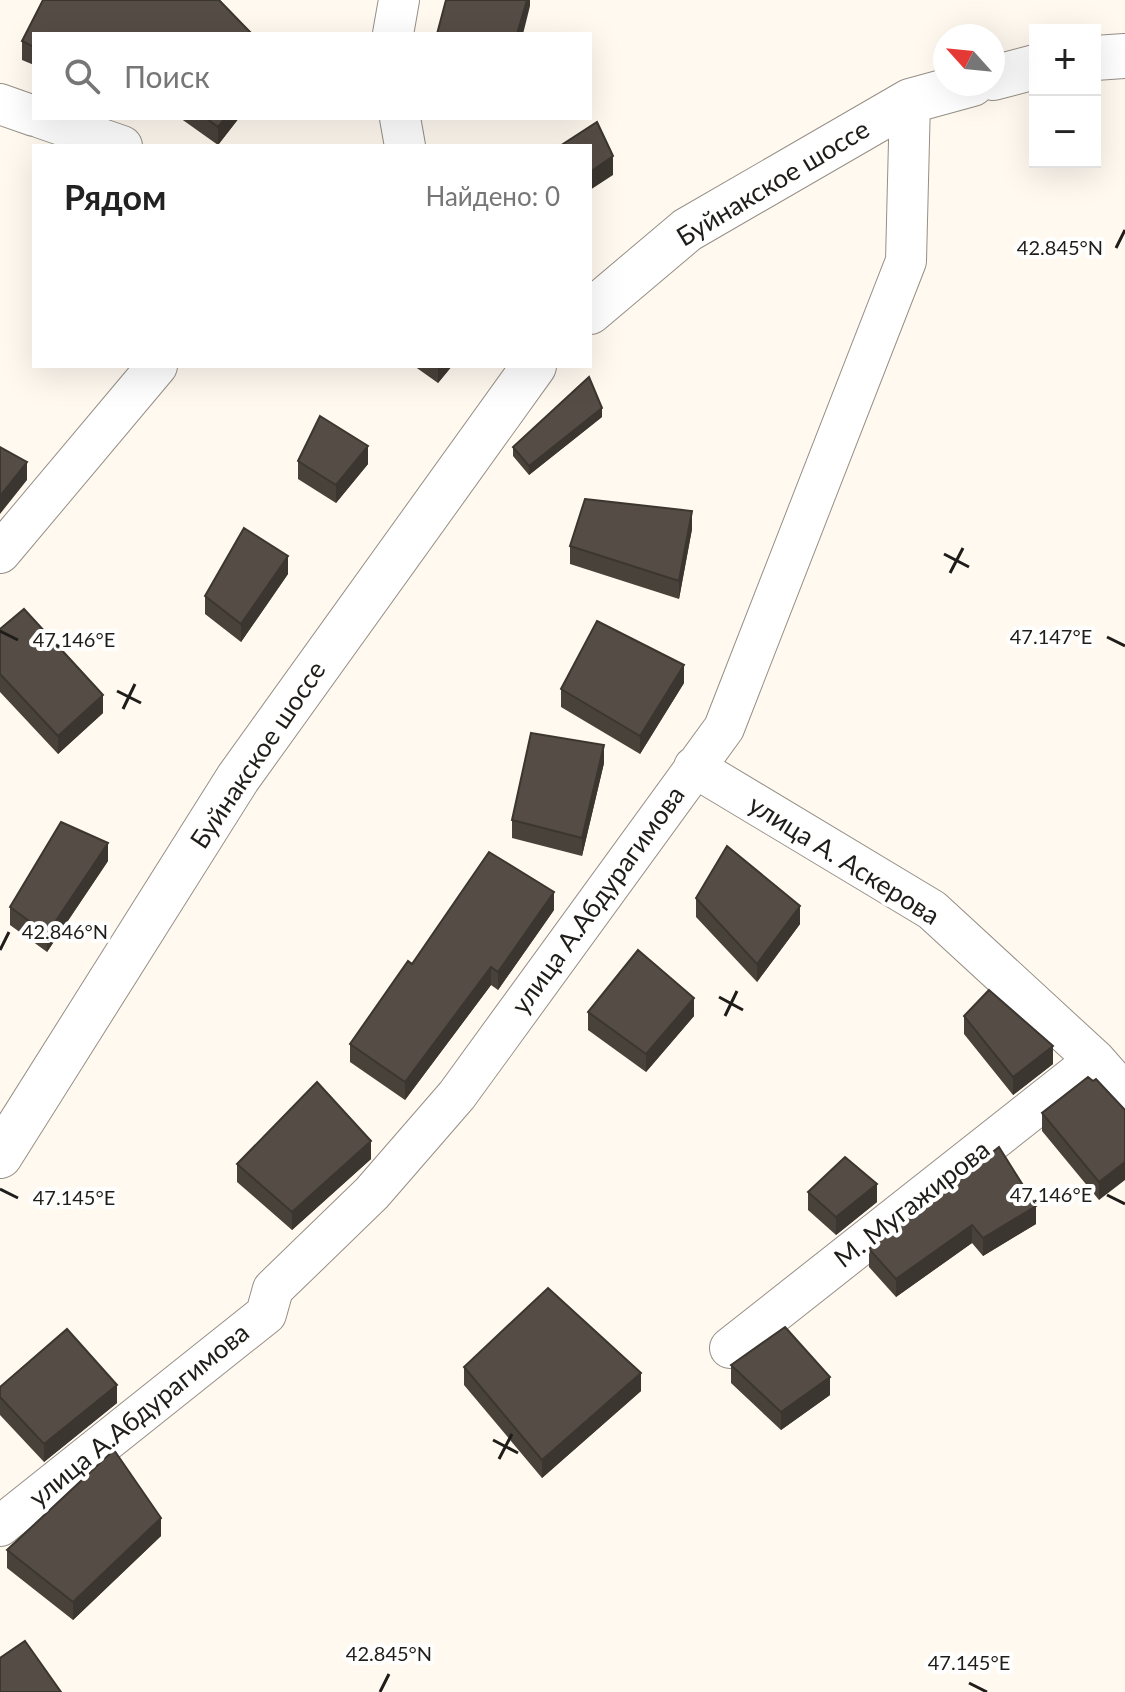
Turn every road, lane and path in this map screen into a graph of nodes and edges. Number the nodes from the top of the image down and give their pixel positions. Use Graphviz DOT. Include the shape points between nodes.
graph roads {
  1 [pos="399,0"];
  2 [pos="393,32"];
  3 [pos="1125,56"];
  4 [pos="1101,58"];
  5 [pos="1029,69"];
  6 [pos="1005,75"];
  7 [pos="933,95"];
  8 [pos="910,101"];
  9 [pos="0,104"];
  10 [pos="32,115"];
  11 [pos="47,120"];
  12 [pos="400,120"];
  13 [pos="116,144"];
  14 [pos="405,144"];
  15 [pos="592,310"];
  16 [pos="155,368"];
  17 [pos="533,368"];
  18 [pos="0,553"];
  19 [pos="694,767"];
  20 [pos="1095,1060"];
  21 [pos="1125,1094"];
  22 [pos="0,1156"];
  23 [pos="730,1348"];
  24 [pos="0,1526"];
  1 -- 2 [label="street"];
  3 -- 4 [label="main road"];
  5 -- 6 [label="main road"];
  7 -- 8 [label="main road, Буйнакское шоссе"];
  8 -- 15 [label="main road, Буйнакское шоссе" via="687,230"];
  8 -- 19 [label="street, улица А.Абдурагимова" via="906,261 724,728"];
  9 -- 10 [label="street"];
  11 -- 13 [label="street"];
  12 -- 14 [label="street"];
  16 -- 18 [label="street"];
  17 -- 22 [label="main road, Буйнакское шоссе" via="238,778"];
  19 -- 20 [label="street, улица А. Аскерова" via="932,910"];
  19 -- 24 [label="street, улица А.Абдурагимова" via="457,1095 372,1193 273,1289 266,1314"];
  20 -- 21 [label="street, улица А. Аскерова"];
  20 -- 23 [label="street, М. Мугажирова"];
}
